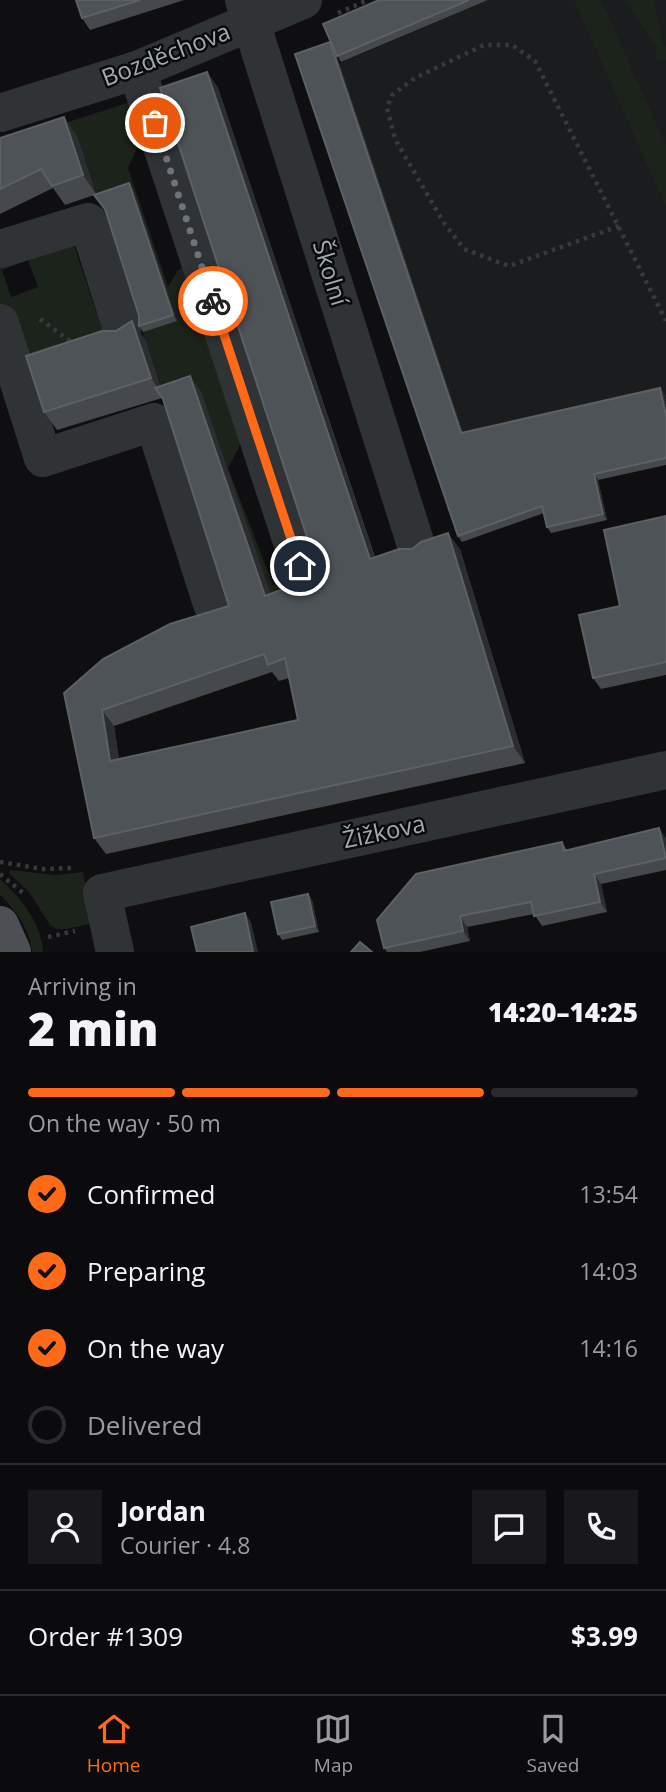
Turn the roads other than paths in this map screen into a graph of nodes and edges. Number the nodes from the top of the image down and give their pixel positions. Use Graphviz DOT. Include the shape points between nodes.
graph roads {
  1 [pos="303,0"];
  2 [pos="247,11"];
  3 [pos="137,71"];
  4 [pos="0,113"];
  5 [pos="0,249"];
  6 [pos="0,323"];
  7 [pos="122,328"];
  8 [pos="416,545"];
  9 [pos="300,566"];
  10 [pos="212,604"];
  11 [pos="666,770"];
  12 [pos="0,925"];
  13 [pos="12,952"];
  14 [pos="115,952"];
  1 -- 2 [label="street, Bozděchova"];
  2 -- 3 [label="street, Bozděchova"];
  2 -- 8 [label="street, Školní"];
  3 -- 4 [label="street, Bozděchova"];
  3 -- 9 [label="street"];
  5 -- 7 [label="street" via="88,222"];
  6 -- 10 [label="street" via="43,458 154,422"];
  11 -- 14 [label="street, Žižkova" via="102,893"];
  12 -- 13 [label="main road"];
}
